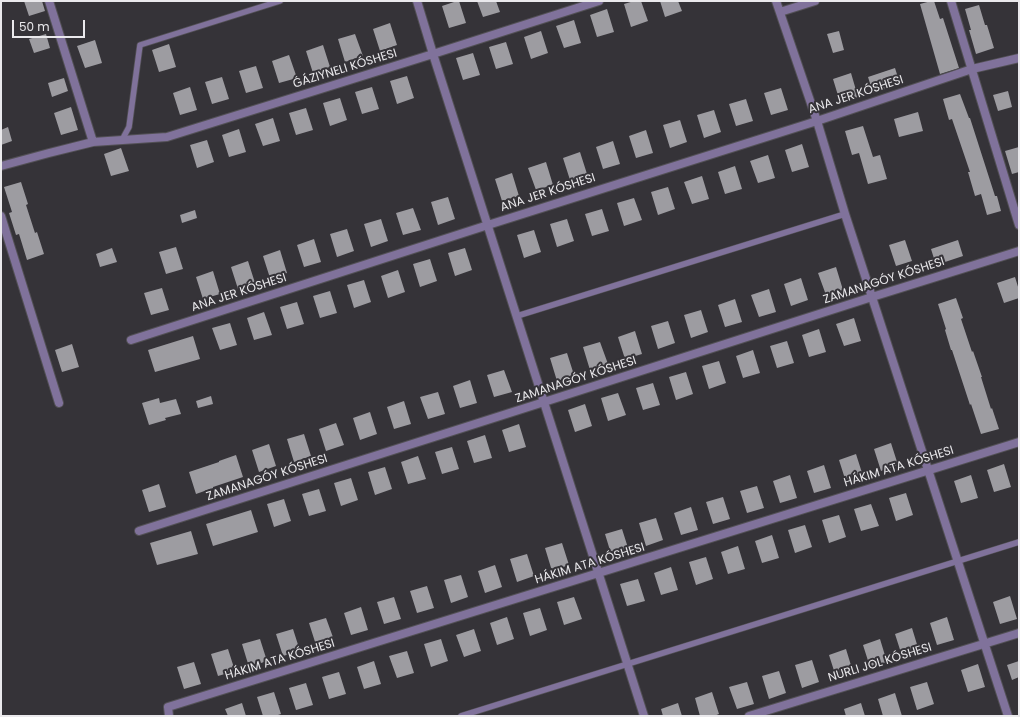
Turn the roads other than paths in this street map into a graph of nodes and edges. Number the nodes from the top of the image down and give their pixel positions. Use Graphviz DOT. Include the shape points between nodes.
graph roads {
  1 [pos="49,1"];
  2 [pos="280,1"];
  3 [pos="417,1"];
  4 [pos="600,1"];
  5 [pos="776,1"];
  6 [pos="815,1"];
  7 [pos="952,1"];
  8 [pos="780,12"];
  9 [pos="433,54"];
  10 [pos="1019,58"];
  11 [pos="972,69"];
  12 [pos="817,121"];
  13 [pos="122,140"];
  14 [pos="94,142"];
  15 [pos="1,166"];
  16 [pos="845,214"];
  17 [pos="1,216"];
  18 [pos="488,225"];
  19 [pos="1019,225"];
  20 [pos="1019,251"];
  21 [pos="872,297"];
  22 [pos="517,316"];
  23 [pos="131,340"];
  24 [pos="544,402"];
  25 [pos="59,403"];
  26 [pos="1019,442"];
  27 [pos="929,470"];
  28 [pos="140,531"];
  29 [pos="1019,542"];
  30 [pos="958,561"];
  31 [pos="599,573"];
  32 [pos="1019,633"];
  33 [pos="985,644"];
  34 [pos="628,664"];
  35 [pos="169,716"];
  36 [pos="461,716"];
  37 [pos="644,716"];
  38 [pos="749,716"];
  39 [pos="1008,716"];
  1 -- 14 [label="street"];
  2 -- 13 [label="lane" via="140,45 128,127"];
  3 -- 9 [label="street"];
  4 -- 9 [label="street, ǴÁZIYNELI KÓSHESI"];
  5 -- 8 [label="street"];
  6 -- 8 [label="street"];
  7 -- 11 [label="street"];
  8 -- 12 [label="street"];
  9 -- 13 [label="street, ǴÁZIYNELI KÓSHESI" via="167,137"];
  9 -- 18 [label="street"];
  10 -- 11 [label="street, ANA JER KÓSHESI"];
  11 -- 12 [label="street, ANA JER KÓSHESI"];
  11 -- 19 [label="street"];
  12 -- 16 [label="street"];
  12 -- 18 [label="street, ANA JER KÓSHESI"];
  13 -- 14 [label="street, ǴÁZIYNELI KÓSHESI"];
  14 -- 15 [label="street, ǴÁZIYNELI KÓSHESI"];
  16 -- 21 [label="street"];
  16 -- 22 [label="lane"];
  17 -- 25 [label="street"];
  18 -- 22 [label="street"];
  18 -- 23 [label="street, ANA JER KÓSHESI"];
  20 -- 21 [label="street, ZAMANAGÓY KÓSHESI"];
  21 -- 24 [label="street, ZAMANAGÓY KÓSHESI"];
  21 -- 27 [label="street"];
  22 -- 24 [label="street"];
  24 -- 28 [label="street, ZAMANAGÓY KÓSHESI"];
  24 -- 31 [label="street"];
  26 -- 27 [label="street, HÁKIM ATA KÓSHESI"];
  27 -- 30 [label="street"];
  27 -- 31 [label="street, HÁKIM ATA KÓSHESI"];
  29 -- 30 [label="lane"];
  30 -- 33 [label="street"];
  30 -- 34 [label="lane"];
  31 -- 34 [label="street"];
  31 -- 35 [label="street, HÁKIM ATA KÓSHESI" via="168,707"];
  32 -- 33 [label="street"];
  33 -- 38 [label="street"];
  33 -- 39 [label="street"];
  34 -- 36 [label="lane"];
  34 -- 37 [label="street"];
}
